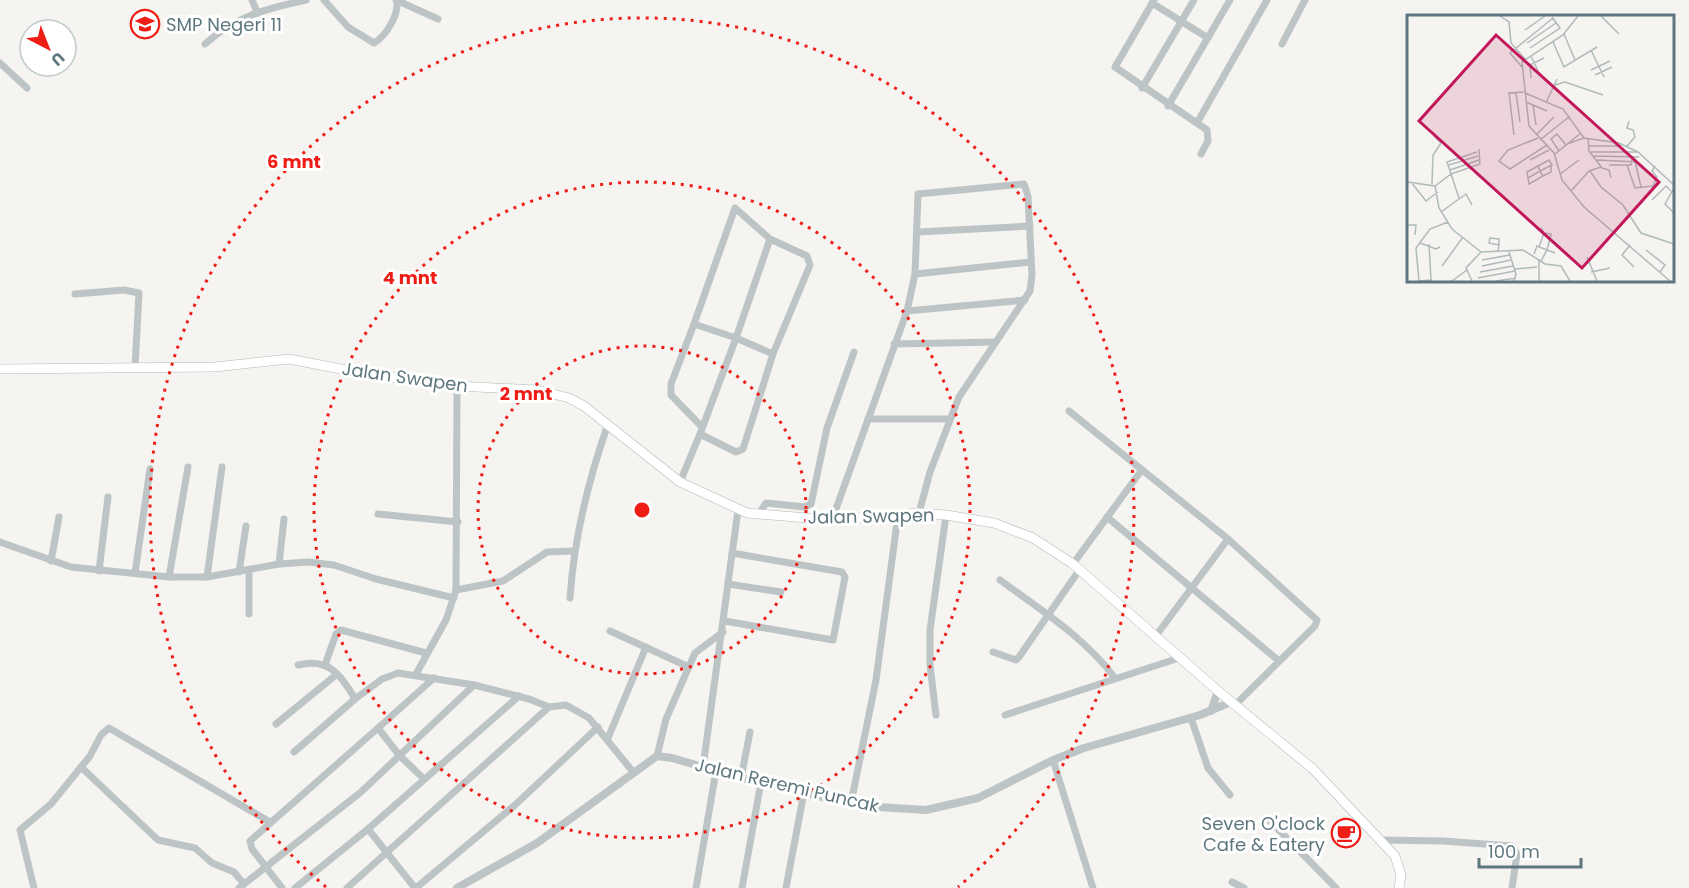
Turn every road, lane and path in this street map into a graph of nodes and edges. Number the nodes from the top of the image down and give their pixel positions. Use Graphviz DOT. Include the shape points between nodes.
graph roads {
  1 [pos="252,0"];
  2 [pos="306,0"];
  3 [pos="324,0"];
  4 [pos="1194,0"];
  5 [pos="1230,0"];
  6 [pos="1267,0"];
  7 [pos="1305,0"];
  8 [pos="396,1"];
  9 [pos="1153,2"];
  10 [pos="257,12"];
  11 [pos="438,19"];
  12 [pos="1180,23"];
  13 [pos="1208,38"];
  14 [pos="205,44"];
  15 [pos="1282,44"];
  16 [pos="0,63"];
  17 [pos="27,87"];
  18 [pos="1142,88"];
  19 [pos="1168,106"];
  20 [pos="1197,123"];
  21 [pos="1201,154"];
  22 [pos="1030,226"];
  23 [pos="918,232"];
  24 [pos="770,239"];
  25 [pos="1030,262"];
  26 [pos="915,274"];
  27 [pos="75,294"];
  28 [pos="1025,300"];
  29 [pos="907,311"];
  30 [pos="694,324"];
  31 [pos="736,338"];
  32 [pos="995,342"];
  33 [pos="894,344"];
  34 [pos="854,352"];
  35 [pos="774,354"];
  36 [pos="135,367"];
  37 [pos="0,369"];
  38 [pos="457,386"];
  39 [pos="1069,411"];
  40 [pos="868,419"];
  41 [pos="949,419"];
  42 [pos="608,424"];
  43 [pos="701,431"];
  44 [pos="188,467"];
  45 [pos="222,467"];
  46 [pos="150,469"];
  47 [pos="1141,471"];
  48 [pos="680,482"];
  49 [pos="108,497"];
  50 [pos="738,510"];
  51 [pos="919,513"];
  52 [pos="378,514"];
  53 [pos="898,514"];
  54 [pos="758,515"];
  55 [pos="946,515"];
  56 [pos="59,517"];
  57 [pos="1107,518"];
  58 [pos="284,519"];
  59 [pos="832,520"];
  60 [pos="458,522"];
  61 [pos="246,526"];
  62 [pos="1228,539"];
  63 [pos="0,542"];
  64 [pos="574,551"];
  65 [pos="732,553"];
  66 [pos="51,561"];
  67 [pos="279,564"];
  68 [pos="1077,567"];
  69 [pos="249,570"];
  70 [pos="99,571"];
  71 [pos="239,572"];
  72 [pos="135,573"];
  73 [pos="170,576"];
  74 [pos="207,578"];
  75 [pos="1000,579"];
  76 [pos="728,584"];
  77 [pos="1192,587"];
  78 [pos="456,590"];
  79 [pos="781,592"];
  80 [pos="454,598"];
  81 [pos="570,598"];
  82 [pos="249,614"];
  83 [pos="1048,615"];
  84 [pos="724,621"];
  85 [pos="610,631"];
  86 [pos="723,632"];
  87 [pos="1155,637"];
  88 [pos="646,647"];
  89 [pos="426,652"];
  90 [pos="993,652"];
  91 [pos="1179,658"];
  92 [pos="1279,661"];
  93 [pos="298,665"];
  94 [pos="326,665"];
  95 [pos="689,667"];
  96 [pos="337,674"];
  97 [pos="416,674"];
  98 [pos="434,678"];
  99 [pos="1115,678"];
  100 [pos="474,685"];
  101 [pos="1218,691"];
  102 [pos="519,696"];
  103 [pos="355,699"];
  104 [pos="1233,704"];
  105 [pos="549,707"];
  106 [pos="1211,711"];
  107 [pos="936,715"];
  108 [pos="1005,715"];
  109 [pos="1191,718"];
  110 [pos="276,724"];
  111 [pos="598,727"];
  112 [pos="378,728"];
  113 [pos="750,732"];
  114 [pos="608,738"];
  115 [pos="294,753"];
  116 [pos="399,755"];
  117 [pos="657,756"];
  118 [pos="1053,760"];
  119 [pos="81,767"];
  120 [pos="703,767"];
  121 [pos="716,771"];
  122 [pos="634,773"];
  123 [pos="741,778"];
  124 [pos="424,779"];
  125 [pos="761,782"];
  126 [pos="804,792"];
  127 [pos="1230,795"];
  128 [pos="851,803"];
  129 [pos="1270,821"];
  130 [pos="270,822"];
  131 [pos="368,829"];
  132 [pos="1380,840"];
  133 [pos="388,854"];
  134 [pos="266,866"];
  135 [pos="1232,882"];
  136 [pos="242,886"];
  137 [pos="34,888"];
  138 [pos="282,888"];
  139 [pos="295,888"];
  140 [pos="347,888"];
  141 [pos="415,888"];
  142 [pos="457,888"];
  143 [pos="696,888"];
  144 [pos="742,888"];
  145 [pos="786,888"];
  146 [pos="1093,888"];
  147 [pos="1244,888"];
  148 [pos="1336,888"];
  149 [pos="1399,888"];
  150 [pos="1512,888"];
  1 -- 10 [label="street"];
  2 -- 10 [label="street"];
  3 -- 8 [label="street" via="348,27 372,43 389,28"];
  4 -- 12 [label="street"];
  5 -- 13 [label="street"];
  6 -- 20 [label="street"];
  7 -- 15 [label="street"];
  8 -- 11 [label="street"];
  9 -- 12 [label="street"];
  9 -- 18 [label="street" via="1115,68"];
  10 -- 14 [label="street" via="222,28"];
  12 -- 13 [label="street"];
  12 -- 18 [label="street"];
  13 -- 19 [label="street"];
  16 -- 17 [label="street"];
  18 -- 19 [label="street"];
  19 -- 20 [label="street"];
  20 -- 21 [label="street" via="1208,134"];
  22 -- 23 [label="street"];
  22 -- 23 [label="street" via="1028,190 1020,184 920,193 916,209"];
  22 -- 25 [label="street"];
  23 -- 26 [label="street"];
  24 -- 30 [label="street" via="734,209"];
  24 -- 31 [label="street"];
  24 -- 35 [label="street" via="811,260"];
  25 -- 26 [label="street"];
  25 -- 28 [label="street" via="1032,283"];
  26 -- 29 [label="street"];
  27 -- 36 [label="street" via="124,290 139,293"];
  28 -- 29 [label="street"];
  28 -- 32 [label="street"];
  29 -- 33 [label="street"];
  30 -- 31 [label="street"];
  30 -- 43 [label="street" via="670,392"];
  31 -- 35 [label="street"];
  31 -- 43 [label="street"];
  32 -- 33 [label="street"];
  32 -- 41 [label="street"];
  33 -- 40 [label="street"];
  34 -- 54 [label="street" via="827,429 811,504 805,507 766,503"];
  35 -- 43 [label="street" via="741,451 736,452"];
  36 -- 37 [label="main road, Jalan Swapen"];
  36 -- 38 [label="main road, Jalan Swapen" via="215,367 289,359"];
  38 -- 42 [label="main road, Jalan Swapen" via="555,394 584,406"];
  38 -- 60 [label="street"];
  39 -- 47 [label="street"];
  40 -- 41 [label="street"];
  40 -- 59 [label="street"];
  41 -- 51 [label="street"];
  42 -- 48 [label="main road, Jalan Swapen"];
  42 -- 64 [label="street" via="585,494"];
  43 -- 48 [label="street"];
  44 -- 73 [label="street"];
  45 -- 74 [label="street"];
  46 -- 72 [label="street"];
  47 -- 57 [label="street"];
  47 -- 62 [label="street"];
  48 -- 50 [label="main road, Jalan Swapen"];
  49 -- 70 [label="street"];
  50 -- 54 [label="main road, Jalan Swapen"];
  50 -- 65 [label="street"];
  51 -- 53 [label="main road, Jalan Swapen"];
  51 -- 55 [label="main road, Jalan Swapen"];
  52 -- 60 [label="street"];
  53 -- 59 [label="main road, Jalan Swapen"];
  53 -- 128 [label="street" via="876,680"];
  54 -- 59 [label="main road, Jalan Swapen"];
  55 -- 68 [label="main road, Jalan Swapen" via="1007,526"];
  55 -- 107 [label="street" via="930,630"];
  56 -- 66 [label="street"];
  57 -- 68 [label="street"];
  57 -- 77 [label="street"];
  58 -- 67 [label="street"];
  60 -- 78 [label="street"];
  61 -- 71 [label="street"];
  62 -- 77 [label="street"];
  62 -- 92 [label="street" via="1317,620"];
  63 -- 66 [label="street"];
  64 -- 78 [label="street" via="543,553 503,581"];
  64 -- 81 [label="street"];
  65 -- 76 [label="street"];
  65 -- 84 [label="street" via="842,572 845,577 832,640"];
  66 -- 70 [label="street"];
  67 -- 69 [label="street"];
  67 -- 80 [label="street" via="334,565"];
  68 -- 83 [label="street"];
  68 -- 87 [label="main road, Jalan Swapen"];
  69 -- 71 [label="street"];
  69 -- 82 [label="street"];
  70 -- 72 [label="street"];
  71 -- 74 [label="street"];
  72 -- 73 [label="street"];
  73 -- 74 [label="street"];
  75 -- 83 [label="street"];
  76 -- 79 [label="street"];
  76 -- 84 [label="street"];
  77 -- 87 [label="street"];
  77 -- 92 [label="street"];
  78 -- 80 [label="street"];
  80 -- 89 [label="street" via="446,620"];
  83 -- 90 [label="street" via="1018,659"];
  83 -- 99 [label="street" via="1095,653"];
  84 -- 86 [label="street"];
  85 -- 88 [label="street"];
  86 -- 95 [label="street" via="698,650"];
  86 -- 120 [label="street"];
  87 -- 91 [label="main road, Jalan Swapen"];
  88 -- 95 [label="street"];
  88 -- 114 [label="street"];
  89 -- 94 [label="street" via="341,630 336,634"];
  89 -- 97 [label="street"];
  91 -- 99 [label="street"];
  91 -- 101 [label="main road, Jalan Swapen"];
  92 -- 104 [label="street"];
  93 -- 94 [label="street" via="312,661"];
  94 -- 96 [label="street"];
  95 -- 117 [label="street" via="662,729"];
  96 -- 103 [label="street"];
  96 -- 110 [label="street"];
  97 -- 98 [label="street"];
  97 -- 103 [label="street" via="389,675"];
  98 -- 100 [label="street"];
  98 -- 112 [label="street"];
  99 -- 108 [label="street"];
  100 -- 102 [label="street"];
  100 -- 116 [label="street"];
  101 -- 104 [label="main road"];
  101 -- 106 [label="street"];
  102 -- 105 [label="street"];
  102 -- 124 [label="street"];
  103 -- 115 [label="street"];
  104 -- 106 [label="street, Jalan Reremi Puncak"];
  104 -- 132 [label="main road" via="1313,769"];
  105 -- 111 [label="street" via="566,705"];
  105 -- 133 [label="street"];
  106 -- 109 [label="street, Jalan Reremi Puncak"];
  109 -- 118 [label="street, Jalan Reremi Puncak" via="1131,733"];
  109 -- 127 [label="street" via="1208,768"];
  111 -- 114 [label="street"];
  111 -- 141 [label="street" via="500,819"];
  112 -- 116 [label="street"];
  112 -- 130 [label="street"];
  113 -- 123 [label="street"];
  114 -- 122 [label="street"];
  116 -- 124 [label="street"];
  116 -- 134 [label="street" via="361,792"];
  117 -- 120 [label="street, Jalan Reremi Puncak"];
  117 -- 122 [label="street"];
  118 -- 128 [label="street, Jalan Reremi Puncak" via="1006,786 952,806 910,810"];
  118 -- 146 [label="street"];
  119 -- 130 [label="street" via="101,735 113,729"];
  119 -- 136 [label="street" via="158,840 195,848 212,863 234,873"];
  119 -- 137 [label="street" via="51,804 20,830"];
  120 -- 121 [label="street, Jalan Reremi Puncak"];
  121 -- 123 [label="street, Jalan Reremi Puncak"];
  121 -- 143 [label="street"];
  122 -- 142 [label="street" via="537,843"];
  123 -- 125 [label="street, Jalan Reremi Puncak"];
  124 -- 131 [label="street"];
  125 -- 126 [label="street, Jalan Reremi Puncak"];
  125 -- 144 [label="street"];
  126 -- 128 [label="street, Jalan Reremi Puncak"];
  126 -- 145 [label="street"];
  129 -- 148 [label="street"];
  130 -- 134 [label="street" via="250,841"];
  131 -- 133 [label="street"];
  131 -- 139 [label="street"];
  132 -- 149 [label="main road" via="1398,861"];
  132 -- 150 [label="street" via="1512,846 1517,854"];
  133 -- 140 [label="street"];
  133 -- 141 [label="street"];
  134 -- 136 [label="street"];
  134 -- 138 [label="street"];
  135 -- 147 [label="street"];
}
